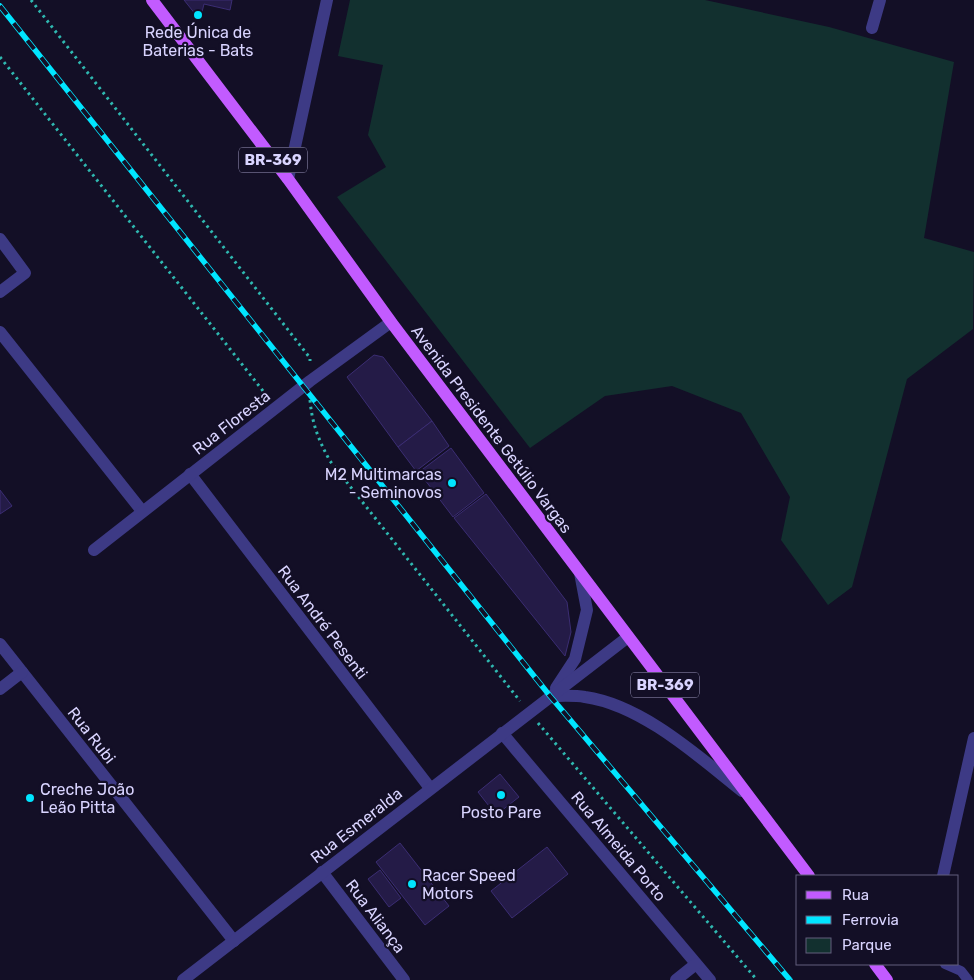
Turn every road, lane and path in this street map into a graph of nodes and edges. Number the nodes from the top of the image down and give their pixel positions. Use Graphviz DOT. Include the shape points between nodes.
graph roads {
  1 [pos="32,0"];
  2 [pos="152,0"];
  3 [pos="327,0"];
  4 [pos="880,0"];
  5 [pos="872,28"];
  6 [pos="0,56"];
  7 [pos="288,179"];
  8 [pos="0,239"];
  9 [pos="0,292"];
  10 [pos="391,322"];
  11 [pos="0,332"];
  12 [pos="310,381"];
  13 [pos="276,407"];
  14 [pos="190,474"];
  15 [pos="142,511"];
  16 [pos="94,550"];
  17 [pos="580,573"];
  18 [pos="628,637"];
  19 [pos="0,644"];
  20 [pos="22,672"];
  21 [pos="0,689"];
  22 [pos="550,696"];
  23 [pos="529,712"];
  24 [pos="502,733"];
  25 [pos="974,738"];
  26 [pos="430,788"];
  27 [pos="749,796"];
  28 [pos="322,872"];
  29 [pos="808,875"];
  30 [pos="943,875"];
  31 [pos="234,941"];
  32 [pos="696,964"];
  33 [pos="947,965"];
  34 [pos="182,980"];
  35 [pos="404,980"];
  36 [pos="676,980"];
  37 [pos="710,980"];
  38 [pos="757,980"];
  39 [pos="968,980"];
  1 -- 12 [label="path" via="310,358"];
  2 -- 7 [label="main road, Avenida Presidente Getúlio Vargas / BR-369"];
  3 -- 7 [label="street"];
  4 -- 5 [label="street"];
  6 -- 13 [label="path"];
  7 -- 10 [label="main road, Avenida Presidente Getúlio Vargas / BR-369"];
  8 -- 9 [label="street" via="25,273"];
  10 -- 12 [label="street, Rua Floresta"];
  10 -- 17 [label="main road, Avenida Presidente Getúlio Vargas / BR-369"];
  11 -- 15 [label="street"];
  12 -- 13 [label="street, Rua Floresta"];
  12 -- 23 [label="path" via="311,418 330,461"];
  13 -- 14 [label="street, Rua Floresta"];
  14 -- 15 [label="street, Rua Floresta"];
  14 -- 26 [label="street, Rua André Pesenti"];
  15 -- 16 [label="street, Rua Floresta"];
  17 -- 18 [label="main road, Avenida Presidente Getúlio Vargas / BR-369"];
  17 -- 22 [label="street, Rua Esmeralda" via="587,610 580,639 575,659"];
  18 -- 22 [label="street, Rua Esmeralda"];
  18 -- 27 [label="main road, Avenida Presidente Getúlio Vargas / BR-369"];
  19 -- 20 [label="street, Rua Rubi"];
  20 -- 21 [label="street"];
  20 -- 31 [label="street, Rua Rubi"];
  22 -- 23 [label="street, Rua Esmeralda"];
  22 -- 27 [label="street" via="584,696 610,703 646,720"];
  23 -- 24 [label="street, Rua Esmeralda"];
  23 -- 38 [label="path"];
  24 -- 26 [label="street, Rua Esmeralda"];
  24 -- 32 [label="street, Rua Almeida Porto"];
  25 -- 30 [label="street"];
  26 -- 28 [label="street, Rua Esmeralda"];
  27 -- 29 [label="main road, Avenida Presidente Getúlio Vargas / BR-369"];
  28 -- 31 [label="street, Rua Esmeralda"];
  28 -- 35 [label="street, Rua Aliança"];
  31 -- 34 [label="street, Rua Esmeralda"];
  32 -- 36 [label="street"];
  32 -- 37 [label="street, Rua Almeida Porto"];
  33 -- 39 [label="lane" via="961,971"];
}
